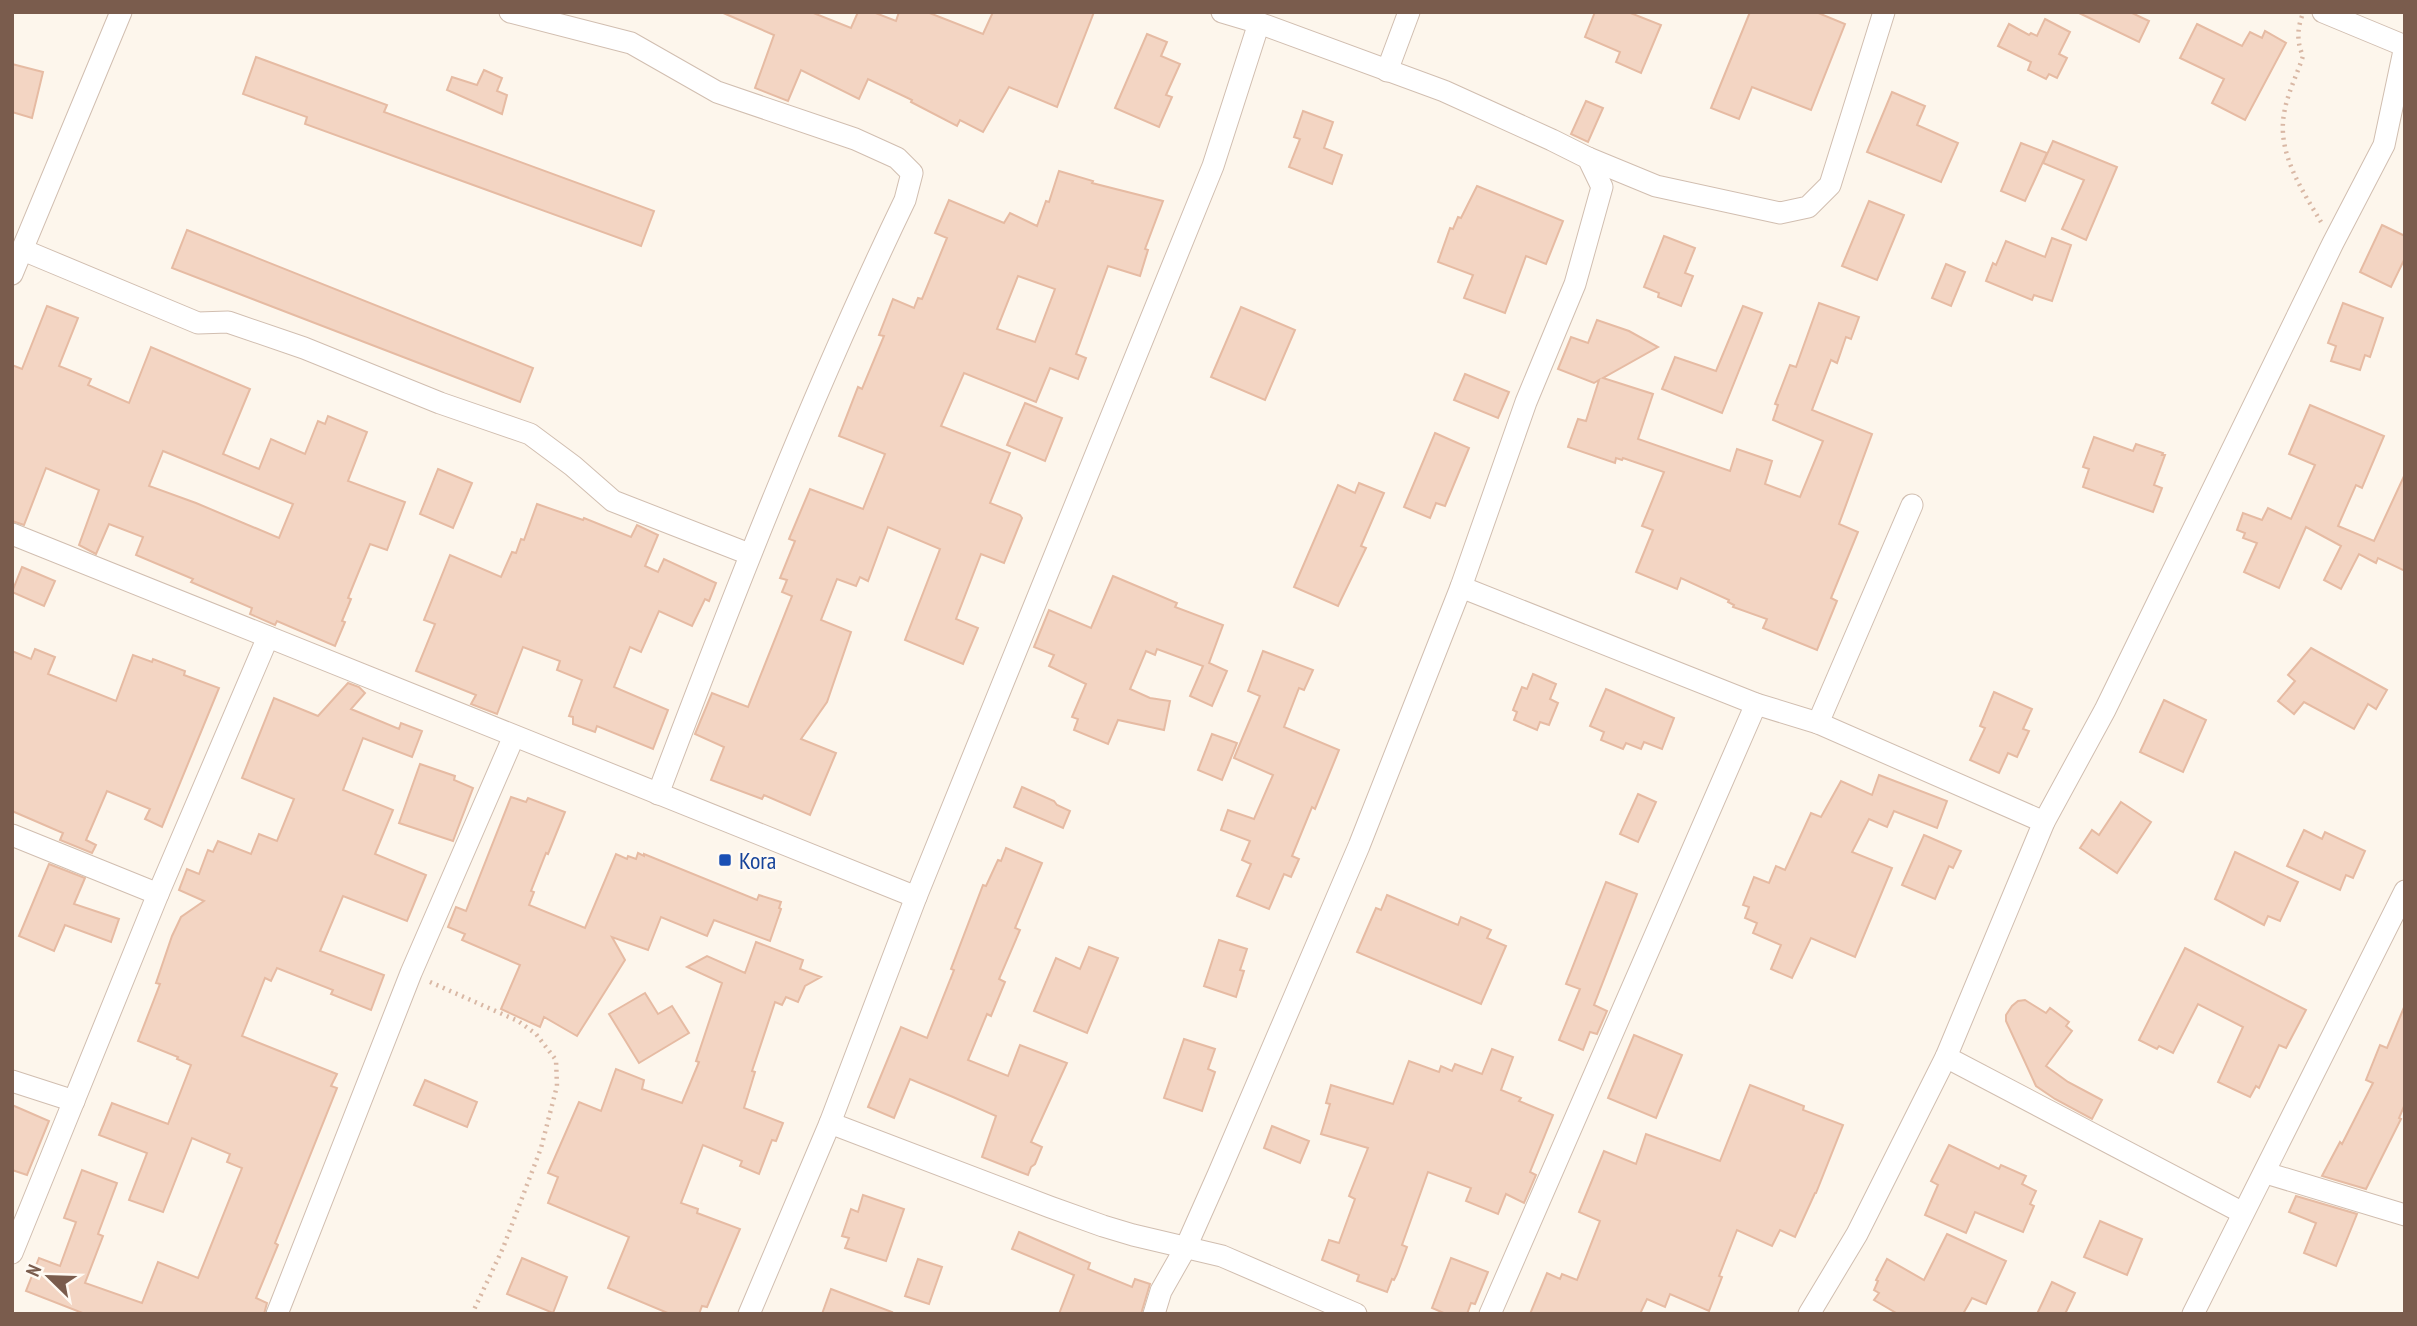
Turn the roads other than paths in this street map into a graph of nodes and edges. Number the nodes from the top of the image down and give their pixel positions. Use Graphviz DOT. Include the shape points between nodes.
graph roads {
  1 [pos="510,12"];
  2 [pos="1222,12"];
  3 [pos="1409,12"];
  4 [pos="1884,12"];
  5 [pos="2323,12"];
  6 [pos="120,13"];
  7 [pos="1259,23"];
  8 [pos="2405,46"];
  9 [pos="1387,71"];
  10 [pos="1588,158"];
  11 [pos="23,250"];
  12 [pos="12,274"];
  13 [pos="1912,505"];
  14 [pos="12,534"];
  15 [pos="749,554"];
  16 [pos="1461,587"];
  17 [pos="268,637"];
  18 [pos="1756,704"];
  19 [pos="1818,723"];
  20 [pos="514,736"];
  21 [pos="658,793"];
  22 [pos="2044,822"];
  23 [pos="12,835"];
  24 [pos="2405,891"];
  25 [pos="158,894"];
  26 [pos="916,897"];
  27 [pos="1946,1057"];
  28 [pos="12,1081"];
  29 [pos="74,1101"];
  30 [pos="830,1122"];
  31 [pos="2266,1173"];
  32 [pos="2243,1213"];
  33 [pos="2405,1215"];
  34 [pos="1186,1247"];
  35 [pos="12,1254"];
  36 [pos="276,1314"];
  37 [pos="749,1314"];
  38 [pos="1154,1314"];
  39 [pos="1356,1314"];
  40 [pos="1490,1314"];
  41 [pos="1809,1314"];
  42 [pos="2193,1314"];
  1 -- 15 [label="street" via="631,43 717,92 855,139 897,158 912,173 905,200 833,354"];
  2 -- 7 [label="street"];
  3 -- 9 [label="street"];
  4 -- 10 [label="street" via="1830,185 1808,208 1780,213 1656,186"];
  5 -- 8 [label="street"];
  6 -- 11 [label="street"];
  7 -- 9 [label="street"];
  7 -- 26 [label="street" via="1208,179"];
  8 -- 22 [label="street" via="2384,145 2112,698"];
  9 -- 10 [label="street" via="1489,110"];
  10 -- 16 [label="street" via="1602,187 1575,284 1526,402"];
  11 -- 12 [label="street"];
  11 -- 15 [label="street" via="198,323 228,322 530,434 613,501"];
  13 -- 19 [label="street"];
  14 -- 17 [label="street"];
  15 -- 21 [label="street"];
  16 -- 18 [label="street"];
  16 -- 34 [label="street" via="1359,846"];
  17 -- 20 [label="street"];
  17 -- 25 [label="street"];
  18 -- 19 [label="street"];
  18 -- 40 [label="street"];
  19 -- 22 [label="street"];
  20 -- 21 [label="street"];
  20 -- 36 [label="street" via="411,973"];
  21 -- 26 [label="street"];
  22 -- 27 [label="street"];
  23 -- 25 [label="street"];
  24 -- 31 [label="street"];
  25 -- 29 [label="street"];
  26 -- 30 [label="street"];
  27 -- 32 [label="street"];
  27 -- 41 [label="street" via="1857,1234"];
  28 -- 29 [label="street"];
  29 -- 35 [label="street"];
  30 -- 34 [label="street" via="1050,1208"];
  30 -- 37 [label="street"];
  31 -- 32 [label="street"];
  31 -- 33 [label="street"];
  32 -- 42 [label="street"];
  34 -- 38 [label="street" via="1161,1291"];
  34 -- 39 [label="street" via="1222,1256"];
}
